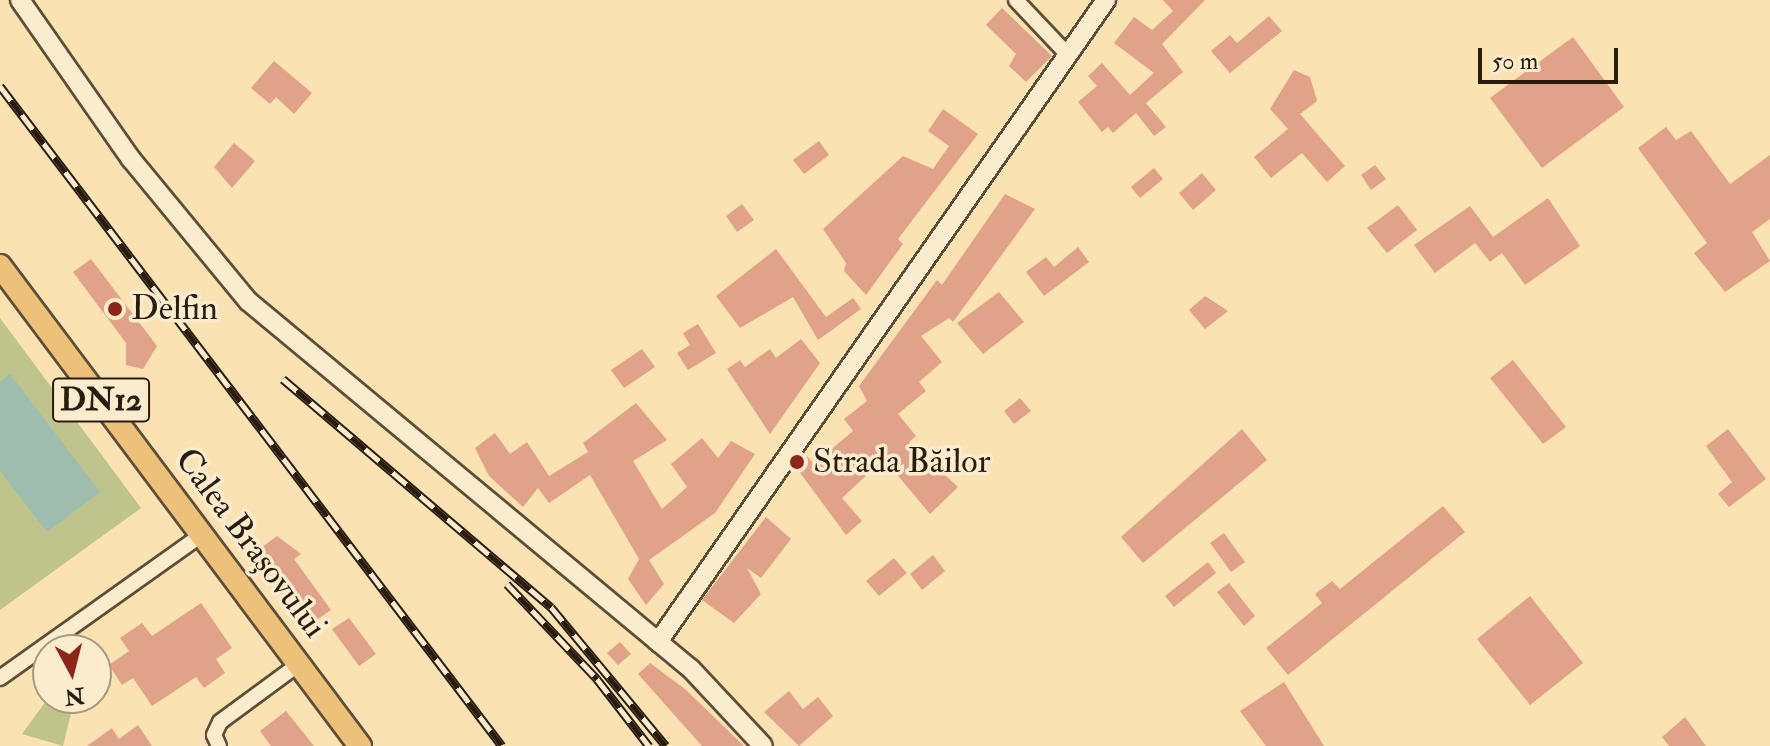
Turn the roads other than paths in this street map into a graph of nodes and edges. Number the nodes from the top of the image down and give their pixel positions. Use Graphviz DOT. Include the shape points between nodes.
graph roads {
  1 [pos="20,0"];
  2 [pos="1016,0"];
  3 [pos="1106,0"];
  4 [pos="1067,54"];
  5 [pos="0,266"];
  6 [pos="203,534"];
  7 [pos="658,642"];
  8 [pos="299,664"];
  9 [pos="0,678"];
  10 [pos="219,746"];
  11 [pos="360,746"];
  12 [pos="763,746"];
  1 -- 7 [label="street" via="131,159 248,301"];
  2 -- 4 [label="street"];
  3 -- 4 [label="street"];
  4 -- 7 [label="street"];
  5 -- 6 [label="main road, Calea Brașovului / DN12"];
  6 -- 8 [label="main road, Calea Brașovului / DN12"];
  6 -- 9 [label="street"];
  7 -- 12 [label="street" via="716,692"];
  8 -- 10 [label="street" via="220,722 214,735"];
  8 -- 11 [label="main road, Calea Brașovului / DN12"];
}
